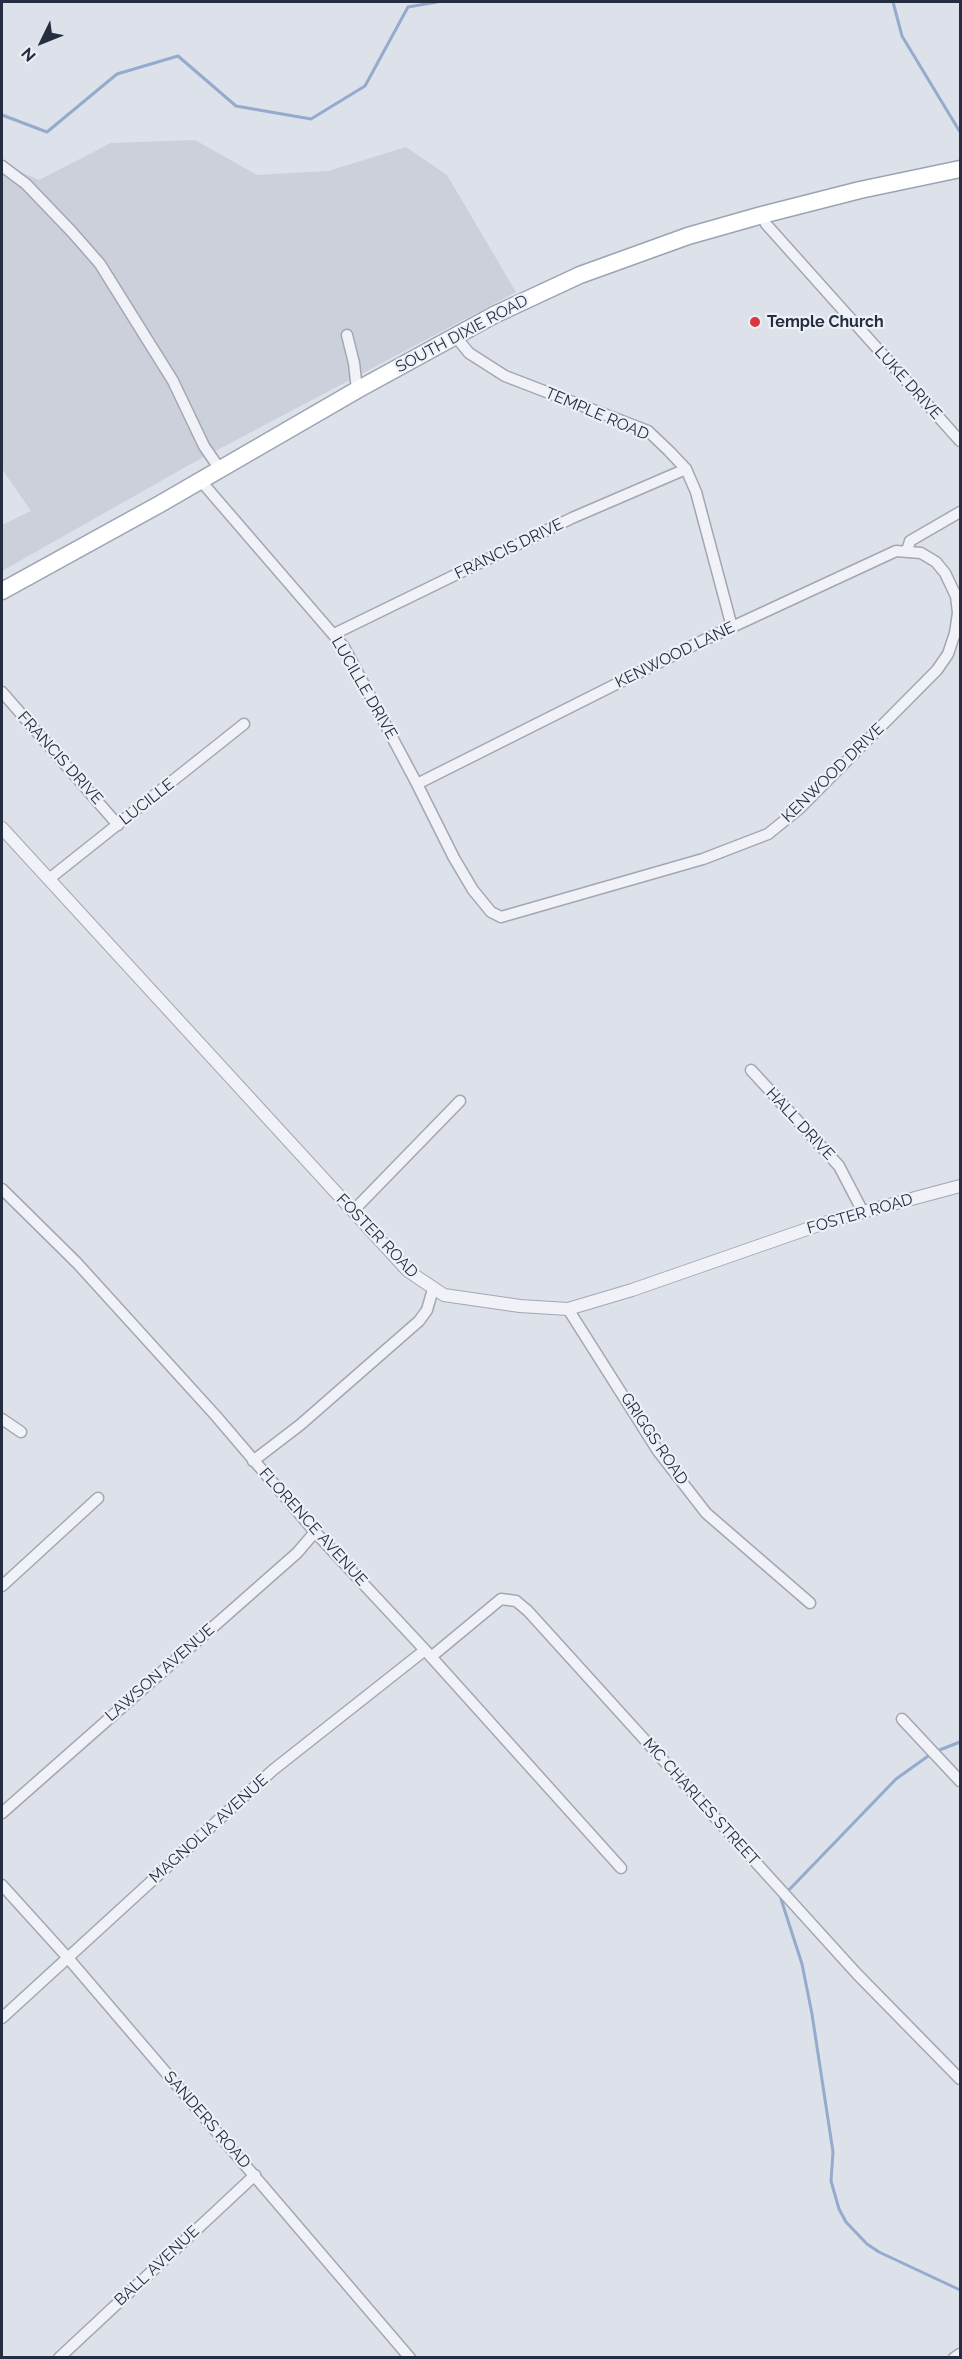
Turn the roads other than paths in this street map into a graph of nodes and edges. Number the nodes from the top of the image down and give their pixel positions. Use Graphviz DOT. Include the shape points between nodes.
graph roads {
  1 [pos="2,166"];
  2 [pos="960,169"];
  3 [pos="762,215"];
  4 [pos="347,335"];
  5 [pos="456,337"];
  6 [pos="357,390"];
  7 [pos="960,441"];
  8 [pos="219,468"];
  9 [pos="686,469"];
  10 [pos="200,480"];
  11 [pos="960,512"];
  12 [pos="907,551"];
  13 [pos="2,591"];
  14 [pos="732,627"];
  15 [pos="334,634"];
  16 [pos="2,692"];
  17 [pos="244,724"];
  18 [pos="417,784"];
  19 [pos="118,825"];
  20 [pos="2,828"];
  21 [pos="49,879"];
  22 [pos="497,916"];
  23 [pos="751,1070"];
  24 [pos="460,1101"];
  25 [pos="960,1186"];
  26 [pos="3,1194"];
  27 [pos="353,1211"];
  28 [pos="863,1212"];
  29 [pos="433,1289"];
  30 [pos="568,1309"];
  31 [pos="2,1419"];
  32 [pos="21,1432"];
  33 [pos="253,1461"];
  34 [pos="98,1498"];
  35 [pos="315,1532"];
  36 [pos="2,1586"];
  37 [pos="810,1603"];
  38 [pos="428,1653"];
  39 [pos="902,1719"];
  40 [pos="960,1781"];
  41 [pos="2,1813"];
  42 [pos="621,1868"];
  43 [pos="2,1884"];
  44 [pos="68,1958"];
  45 [pos="2,2018"];
  46 [pos="960,2079"];
  47 [pos="255,2175"];
  48 [pos="960,2354"];
  49 [pos="59,2358"];
  50 [pos="410,2358"];
  51 [pos="954,2358"];
  1 -- 8 [label="street" via="26,184 100,264 172,381"];
  2 -- 3 [label="main road, SOUTH DIXIE ROAD"];
  3 -- 5 [label="main road, SOUTH DIXIE ROAD" via="688,236 580,275"];
  3 -- 7 [label="street, LUKE DRIVE"];
  4 -- 6 [label="street"];
  5 -- 6 [label="main road, SOUTH DIXIE ROAD"];
  5 -- 9 [label="street, TEMPLE ROAD" via="469,353 505,376 648,432"];
  6 -- 8 [label="main road, SOUTH DIXIE ROAD"];
  8 -- 10 [label="main road, SOUTH DIXIE ROAD"];
  9 -- 14 [label="street, TEMPLE ROAD" via="696,492"];
  9 -- 15 [label="street, FRANCIS DRIVE" via="572,518"];
  10 -- 13 [label="main road, SOUTH DIXIE ROAD"];
  10 -- 15 [label="street, LUCILLE DRIVE"];
  11 -- 12 [label="street" via="910,541"];
  12 -- 14 [label="street, KENWOOD LANE" via="896,551"];
  12 -- 22 [label="street, KENWOOD DRIVE" via="921,553 936,562 956,596 958,613 948,654 937,670 800,808 768,834 703,859 540,908"];
  14 -- 18 [label="street, KENWOOD LANE"];
  15 -- 18 [label="street, LUCILLE DRIVE"];
  16 -- 19 [label="street, FRANCIS DRIVE"];
  17 -- 19 [label="street, LUCILLE"];
  18 -- 22 [label="street, LUCILLE DRIVE" via="473,890"];
  19 -- 21 [label="street, LUCILLE"];
  20 -- 21 [label="street, FOSTER ROAD"];
  21 -- 27 [label="street, FOSTER ROAD"];
  23 -- 28 [label="street, HALL DRIVE" via="839,1166"];
  24 -- 27 [label="street"];
  25 -- 28 [label="street, FOSTER ROAD"];
  26 -- 33 [label="street, FLORENCE AVENUE" via="77,1263"];
  27 -- 29 [label="street, FOSTER ROAD" via="408,1271"];
  28 -- 30 [label="street, FOSTER ROAD"];
  29 -- 30 [label="street, FOSTER ROAD" via="457,1298"];
  29 -- 33 [label="street" via="419,1321"];
  30 -- 37 [label="street, GRIGGS ROAD" via="658,1451 706,1512"];
  31 -- 32 [label="street"];
  33 -- 35 [label="street, FLORENCE AVENUE"];
  34 -- 36 [label="street"];
  35 -- 38 [label="street, FLORENCE AVENUE"];
  35 -- 41 [label="street, LAWSON AVENUE"];
  38 -- 42 [label="street, FLORENCE AVENUE"];
  38 -- 44 [label="street, MAGNOLIA AVENUE" via="273,1770"];
  38 -- 46 [label="street, MC CHARLES STREET" via="501,1599 516,1601 857,1974"];
  39 -- 40 [label="street"];
  43 -- 44 [label="street, SANDERS ROAD"];
  44 -- 45 [label="street, MAGNOLIA AVENUE"];
  44 -- 47 [label="street, SANDERS ROAD"];
  47 -- 49 [label="street, BALL AVENUE"];
  47 -- 50 [label="street, SANDERS ROAD"];
  48 -- 51 [label="street"];
}
